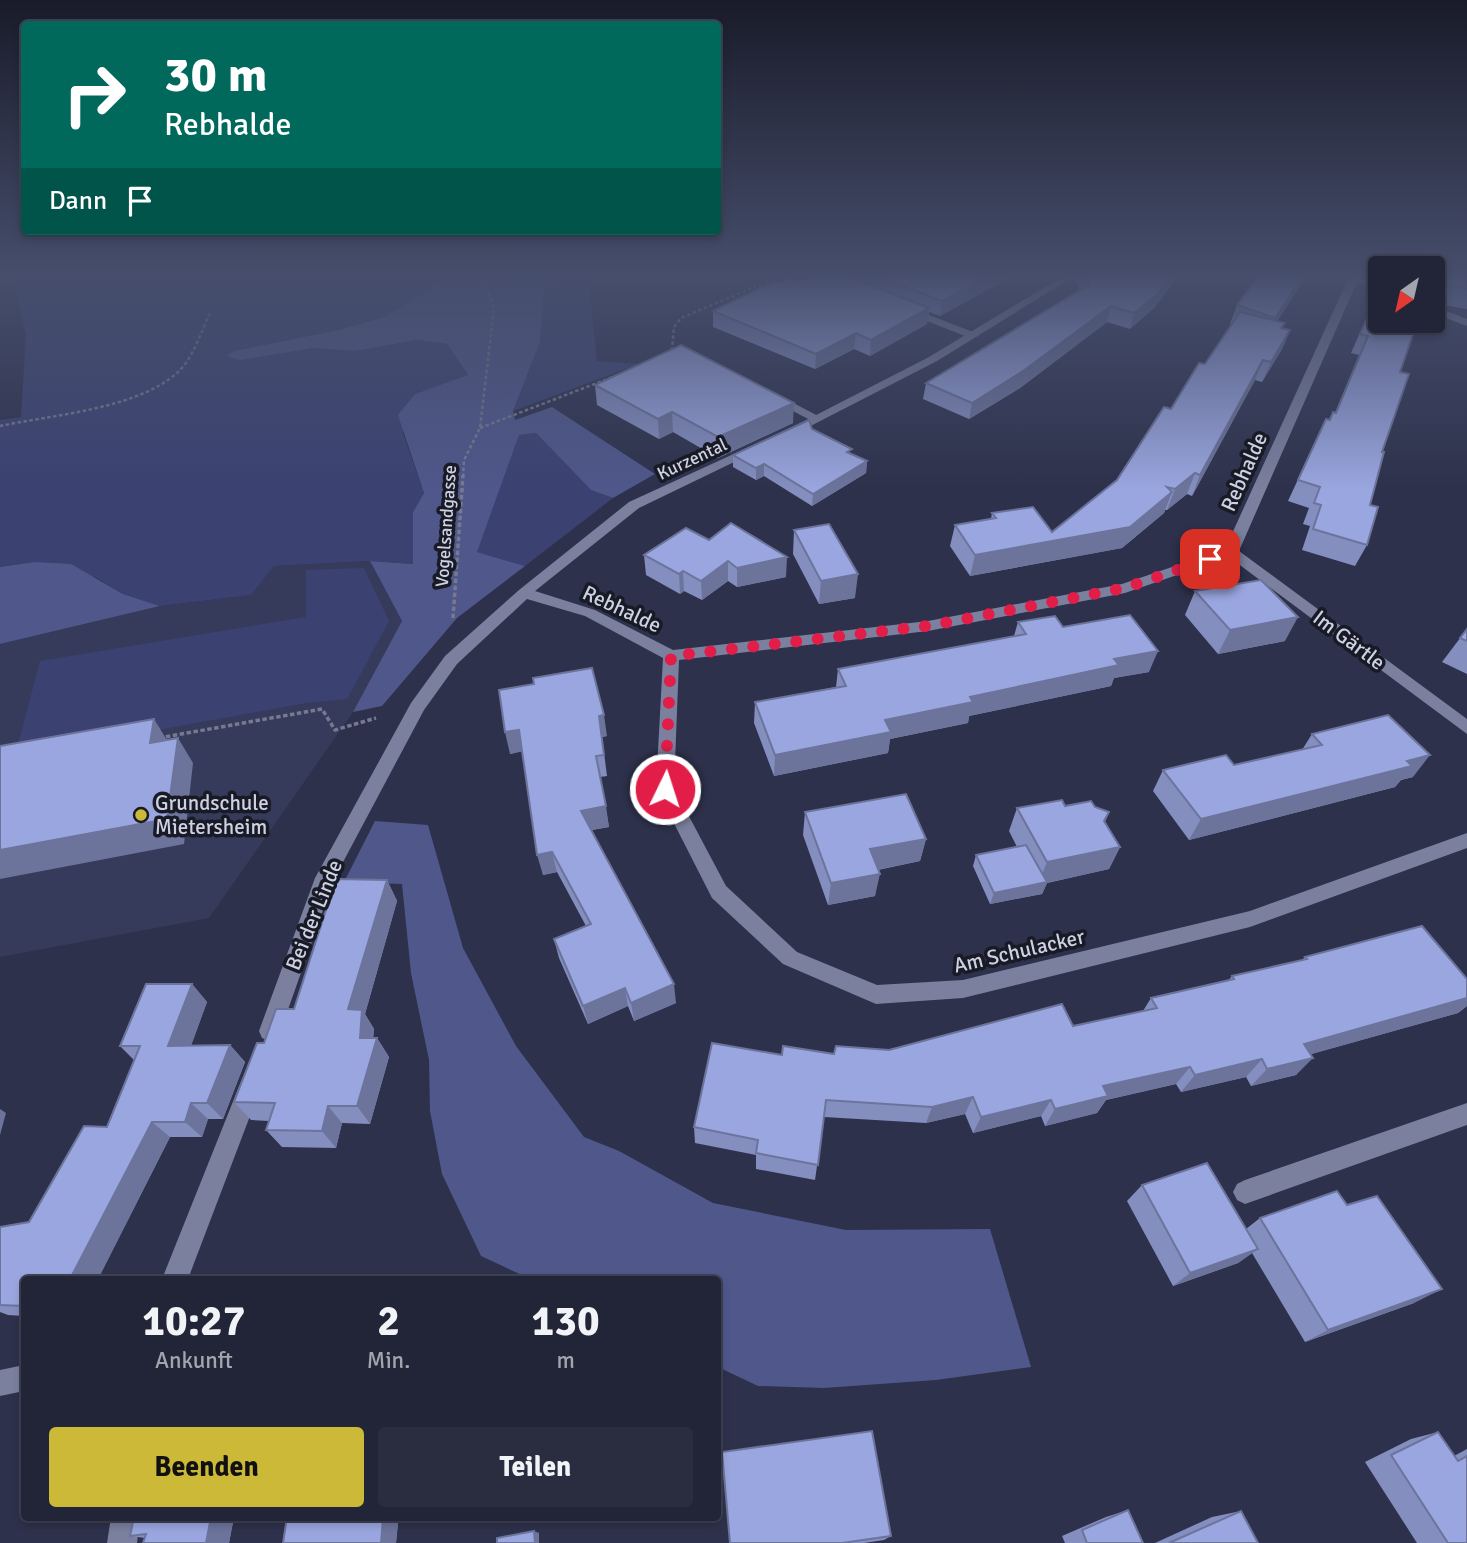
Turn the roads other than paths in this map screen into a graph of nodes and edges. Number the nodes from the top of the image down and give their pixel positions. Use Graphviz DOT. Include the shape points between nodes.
graph roads {
  1 [pos="955,347"];
  2 [pos="1320,347"];
  3 [pos="760,390"];
  4 [pos="818,419"];
  5 [pos="1231,552"];
  6 [pos="524,593"];
  7 [pos="671,656"];
  8 [pos="1467,728"];
  9 [pos="1467,840"];
  10 [pos="1467,1114"];
  11 [pos="1245,1192"];
  12 [pos="176,1276"];
  13 [pos="21,1379"];
  14 [pos="0,1383"];
  15 [pos="125,1521"];
  16 [pos="122,1543"];
  1 -- 4 [label="street, Kurzental" via="885,388"];
  2 -- 5 [label="street, Rebhalde"];
  3 -- 4 [label="street"];
  4 -- 6 [label="street, Kurzental" via="634,505"];
  5 -- 7 [label="street, Rebhalde" via="1125,588 928,626"];
  5 -- 8 [label="street, Im Gärtle"];
  6 -- 7 [label="street, Rebhalde" via="590,613"];
  6 -- 12 [label="street, Bei der Linde" via="451,660 417,706 326,878"];
  7 -- 9 [label="street, Am Schulacker" via="665,789 719,892 790,958 876,995 963,989 1250,919"];
  10 -- 11 [label="street"];
  13 -- 14 [label="street"];
  15 -- 16 [label="street"];
}
